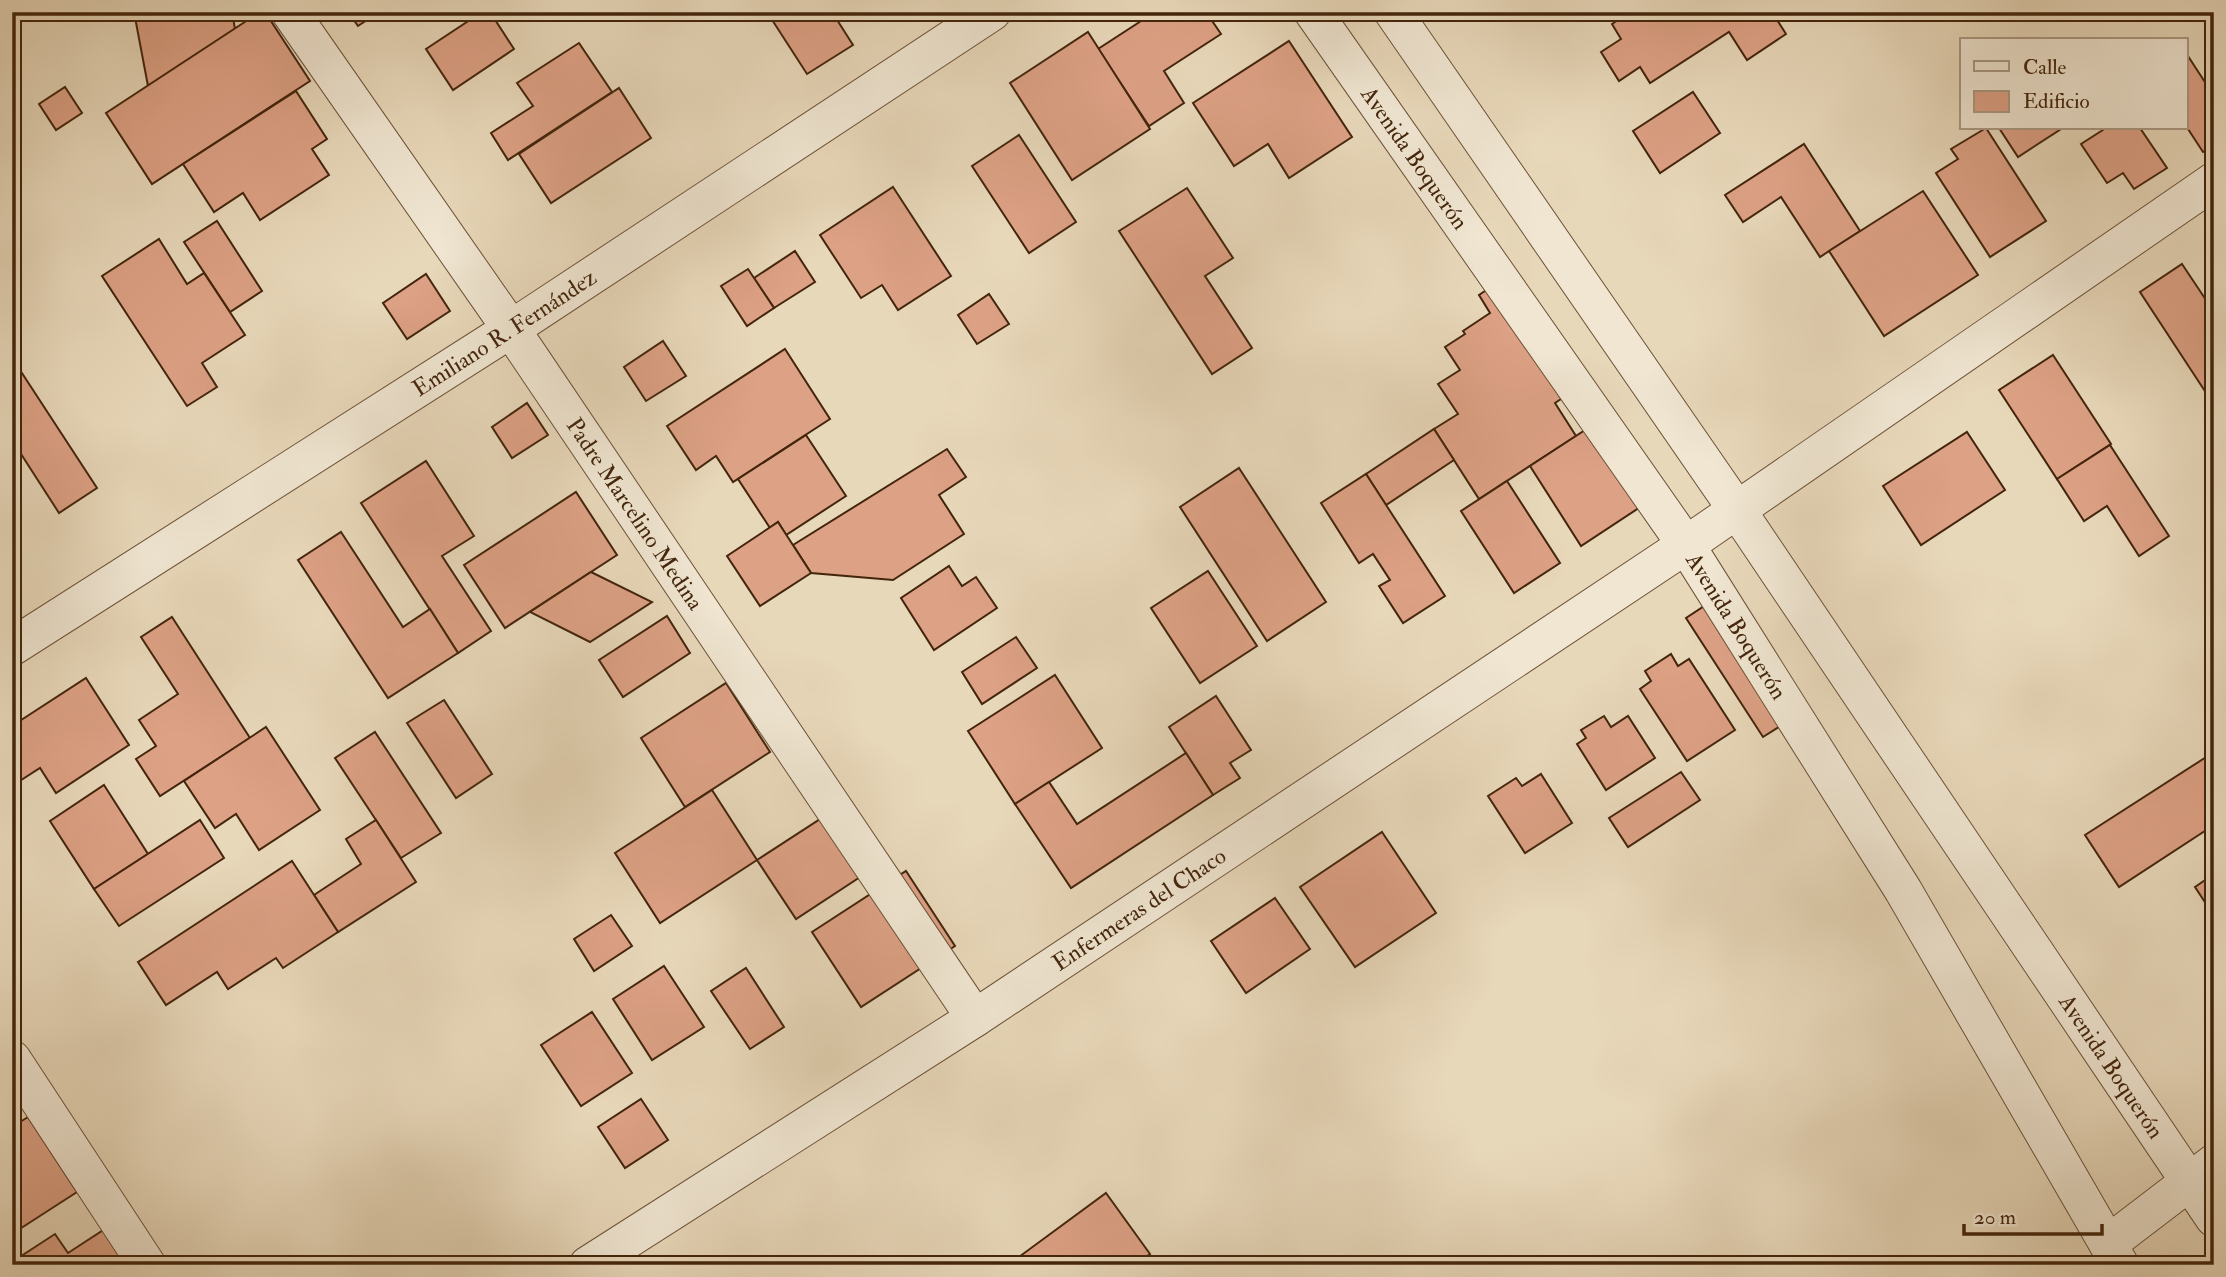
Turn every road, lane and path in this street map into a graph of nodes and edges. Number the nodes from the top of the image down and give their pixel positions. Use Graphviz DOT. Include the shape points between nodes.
graph roads {
  1 [pos="290,12"];
  2 [pos="992,12"];
  3 [pos="1312,12"];
  4 [pos="1393,12"];
  5 [pos="2214,181"];
  6 [pos="512,330"];
  7 [pos="1737,510"];
  8 [pos="1686,545"];
  9 [pos="12,647"];
  10 [pos="975,1018"];
  11 [pos="12,1059"];
  12 [pos="2201,1172"];
  13 [pos="2214,1218"];
  14 [pos="2114,1254"];
  15 [pos="147,1265"];
  16 [pos="588,1265"];
  1 -- 6 [label="street, Padre Marcelino Medina"];
  2 -- 6 [label="street, Emiliano R. Fernández"];
  3 -- 8 [label="street, Avenida Boquerón"];
  4 -- 7 [label="street, Avenida Boquerón"];
  5 -- 7 [label="street, Enfermeras del Chaco"];
  6 -- 9 [label="street, Emiliano R. Fernández"];
  6 -- 10 [label="street, Padre Marcelino Medina"];
  7 -- 8 [label="street, Enfermeras del Chaco"];
  7 -- 12 [label="street, Avenida Boquerón"];
  8 -- 10 [label="street, Enfermeras del Chaco"];
  8 -- 14 [label="street, Avenida Boquerón" via="1903,890"];
  10 -- 16 [label="street, Enfermeras del Chaco"];
  11 -- 15 [label="street"];
  12 -- 13 [label="street, Avenida Boquerón"];
  12 -- 14 [label="street"];
}
